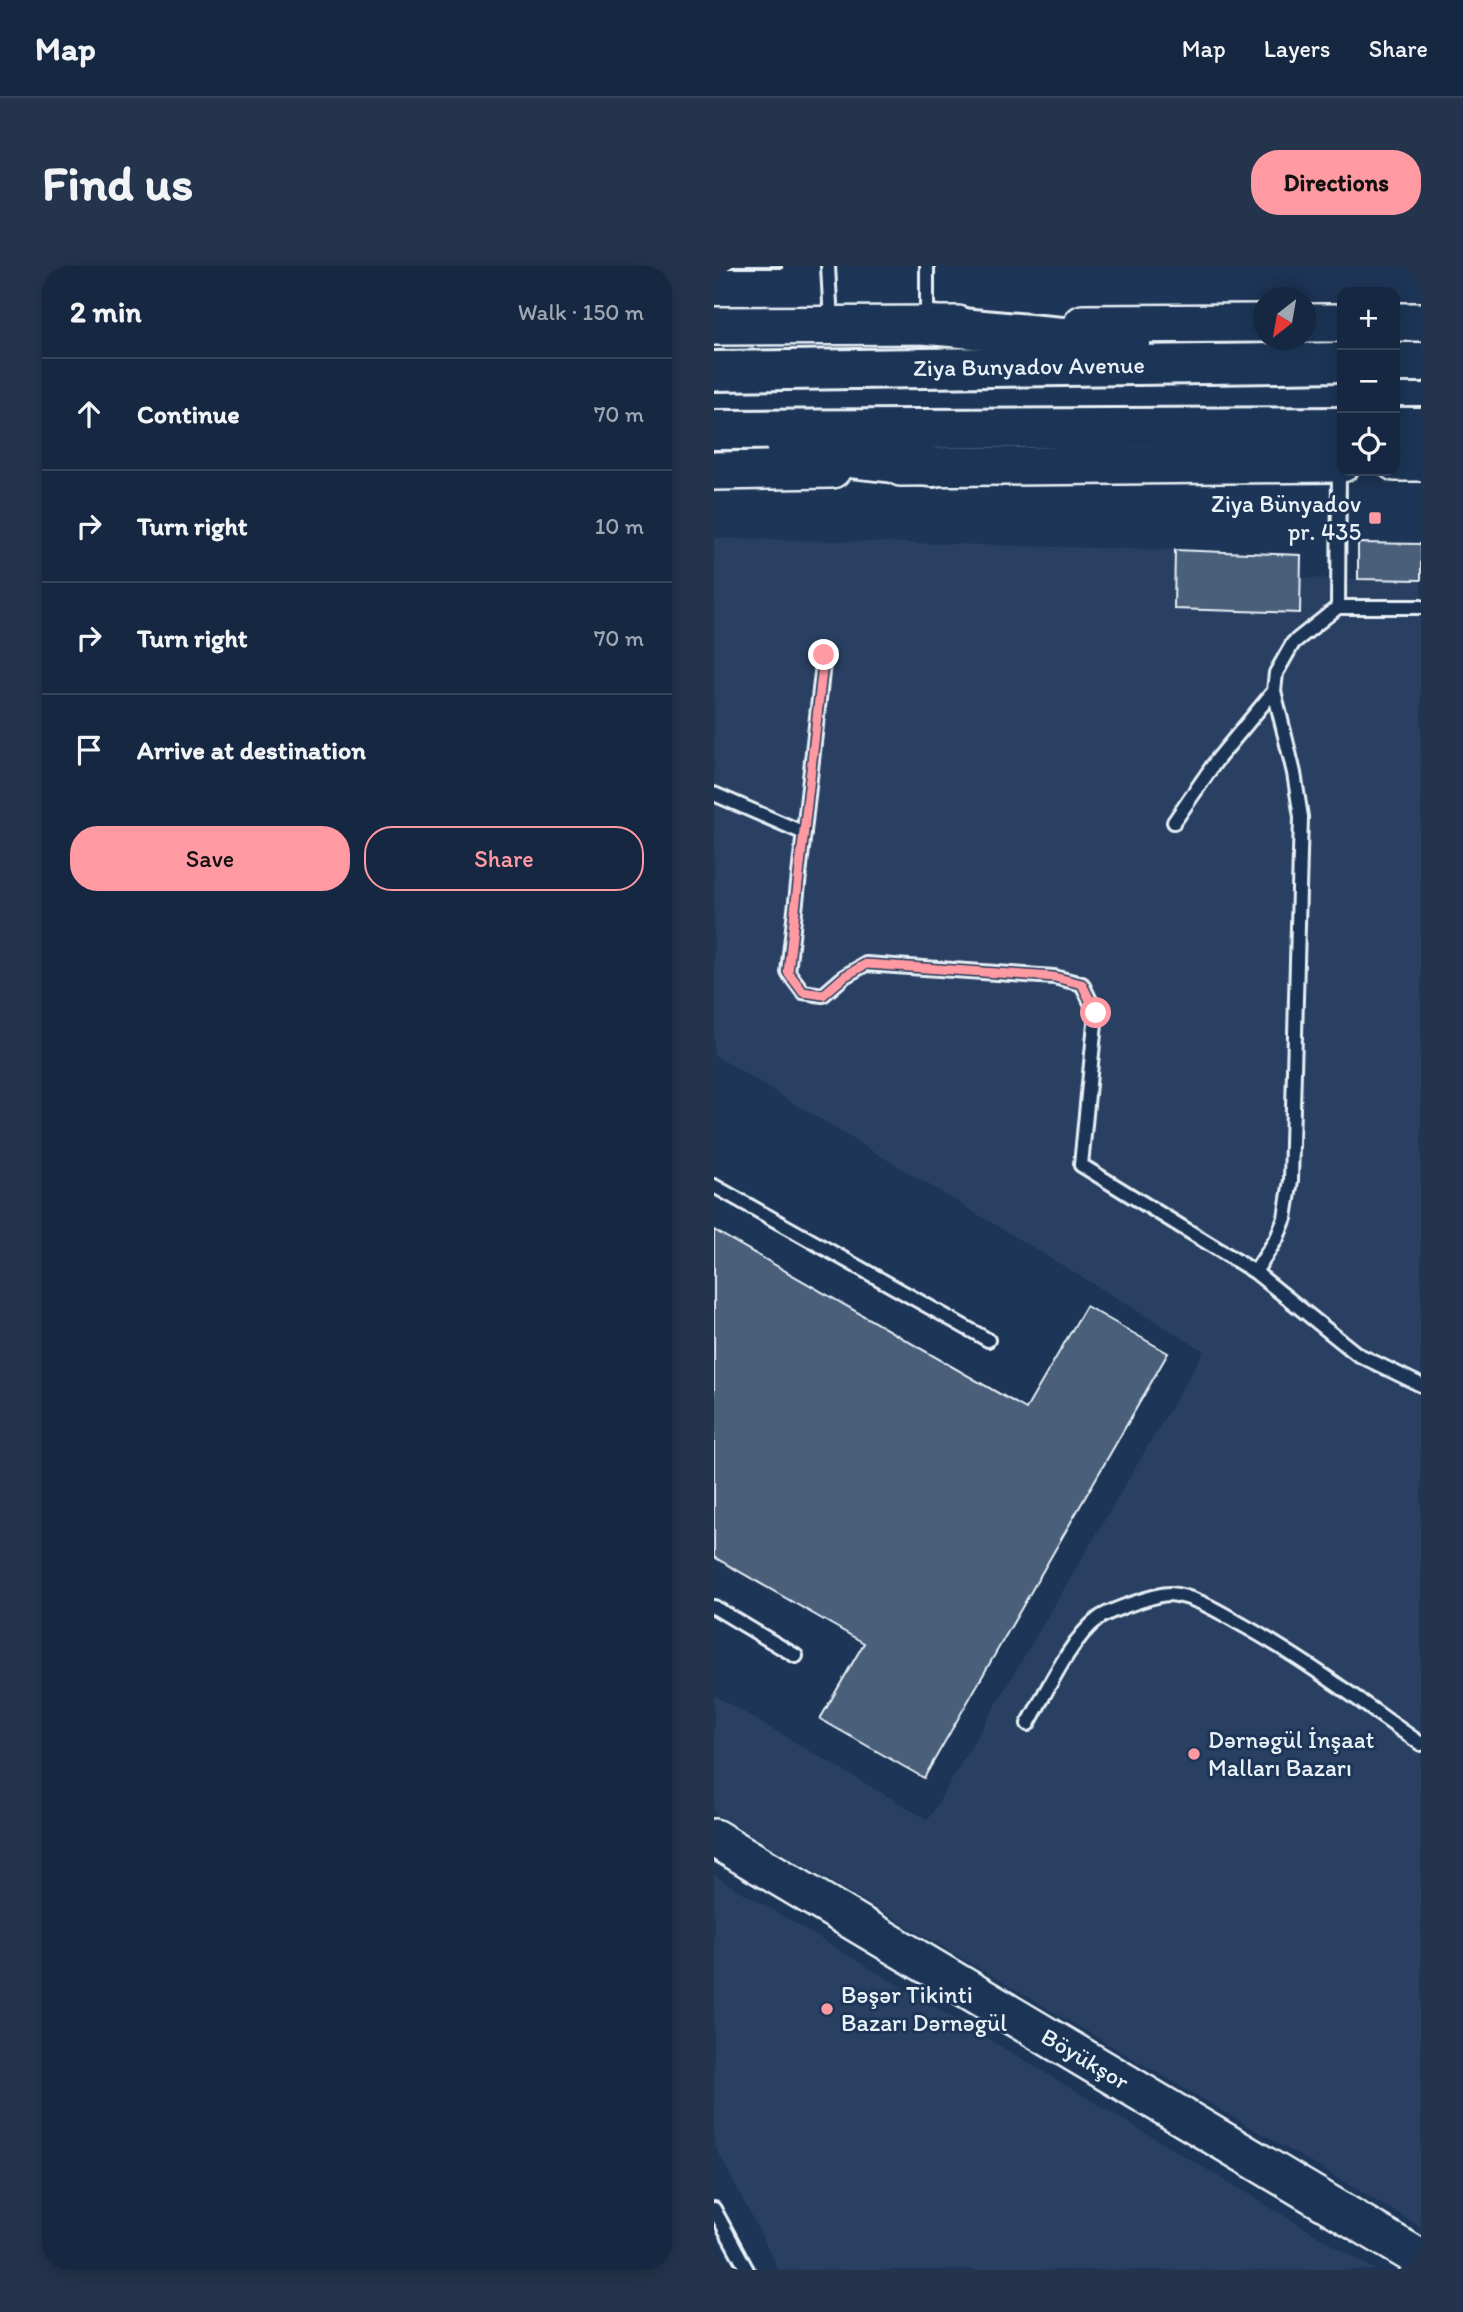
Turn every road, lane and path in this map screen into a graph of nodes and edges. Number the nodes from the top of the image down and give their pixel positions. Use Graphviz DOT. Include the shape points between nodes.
graph roads {
  1 [pos="828,266"];
  2 [pos="926,266"];
  3 [pos="1400,322"];
  4 [pos="1421,322"];
  5 [pos="1253,323"];
  6 [pos="1316,323"];
  7 [pos="1337,323"];
  8 [pos="714,326"];
  9 [pos="831,326"];
  10 [pos="928,326"];
  11 [pos="714,349"];
  12 [pos="1337,362"];
  13 [pos="1337,362"];
  14 [pos="1400,362"];
  15 [pos="1421,362"];
  16 [pos="714,371"];
  17 [pos="1400,427"];
  18 [pos="1421,427"];
  19 [pos="714,430"];
  20 [pos="714,443"];
  21 [pos="1337,451"];
  22 [pos="1337,451"];
  23 [pos="1421,461"];
  24 [pos="1400,462"];
  25 [pos="933,467"];
  26 [pos="714,471"];
  27 [pos="1341,476"];
  28 [pos="1338,607"];
  29 [pos="1421,607"];
  30 [pos="824,655"];
  31 [pos="1274,691"];
  32 [pos="714,794"];
  33 [pos="1174,822"];
  34 [pos="804,833"];
  35 [pos="714,1186"];
  36 [pos="1255,1272"];
  37 [pos="988,1340"];
  38 [pos="1421,1385"];
  39 [pos="714,1607"];
  40 [pos="796,1656"];
  41 [pos="1028,1724"];
  42 [pos="1421,1744"];
  43 [pos="714,1839"];
  44 [pos="714,2209"];
  45 [pos="1421,2259"];
  46 [pos="747,2270"];
  1 -- 9 [label="lane"];
  2 -- 10 [label="lane"];
  3 -- 4 [label="main road"];
  5 -- 10 [label="main road, Ziya Bunyadov Avenue"];
  6 -- 7 [label="main road"];
  8 -- 9 [label="main road, Ziya Bunyadov Avenue"];
  9 -- 10 [label="main road, Ziya Bunyadov Avenue"];
  9 -- 11 [label="main road"];
  10 -- 12 [label="main road"];
  13 -- 16 [label="main road, Ziya Bunyadov Avenue"];
  14 -- 15 [label="main road"];
  17 -- 18 [label="main road"];
  19 -- 21 [label="main road"];
  20 -- 25 [label="main road"];
  22 -- 25 [label="main road"];
  23 -- 24 [label="main road"];
  25 -- 26 [label="main road"];
  27 -- 28 [label="lane"];
  28 -- 29 [label="lane"];
  28 -- 31 [label="lane" via="1293,643 1276,673"];
  30 -- 34 [label="lane"];
  31 -- 33 [label="lane" via="1216,761"];
  31 -- 36 [label="lane" via="1301,817 1291,1180 1285,1218"];
  32 -- 34 [label="lane"];
  34 -- 36 [label="lane" via="788,972 803,992 823,995 866,964 1054,977 1082,984 1096,1013 1081,1165"];
  35 -- 37 [label="lane"];
  36 -- 38 [label="lane" via="1357,1354"];
  39 -- 40 [label="lane"];
  41 -- 42 [label="lane" via="1072,1647 1099,1618 1168,1594 1217,1611 1288,1650"];
  43 -- 45 [label="main road, Böyükşor"];
  44 -- 46 [label="lane"];
}
